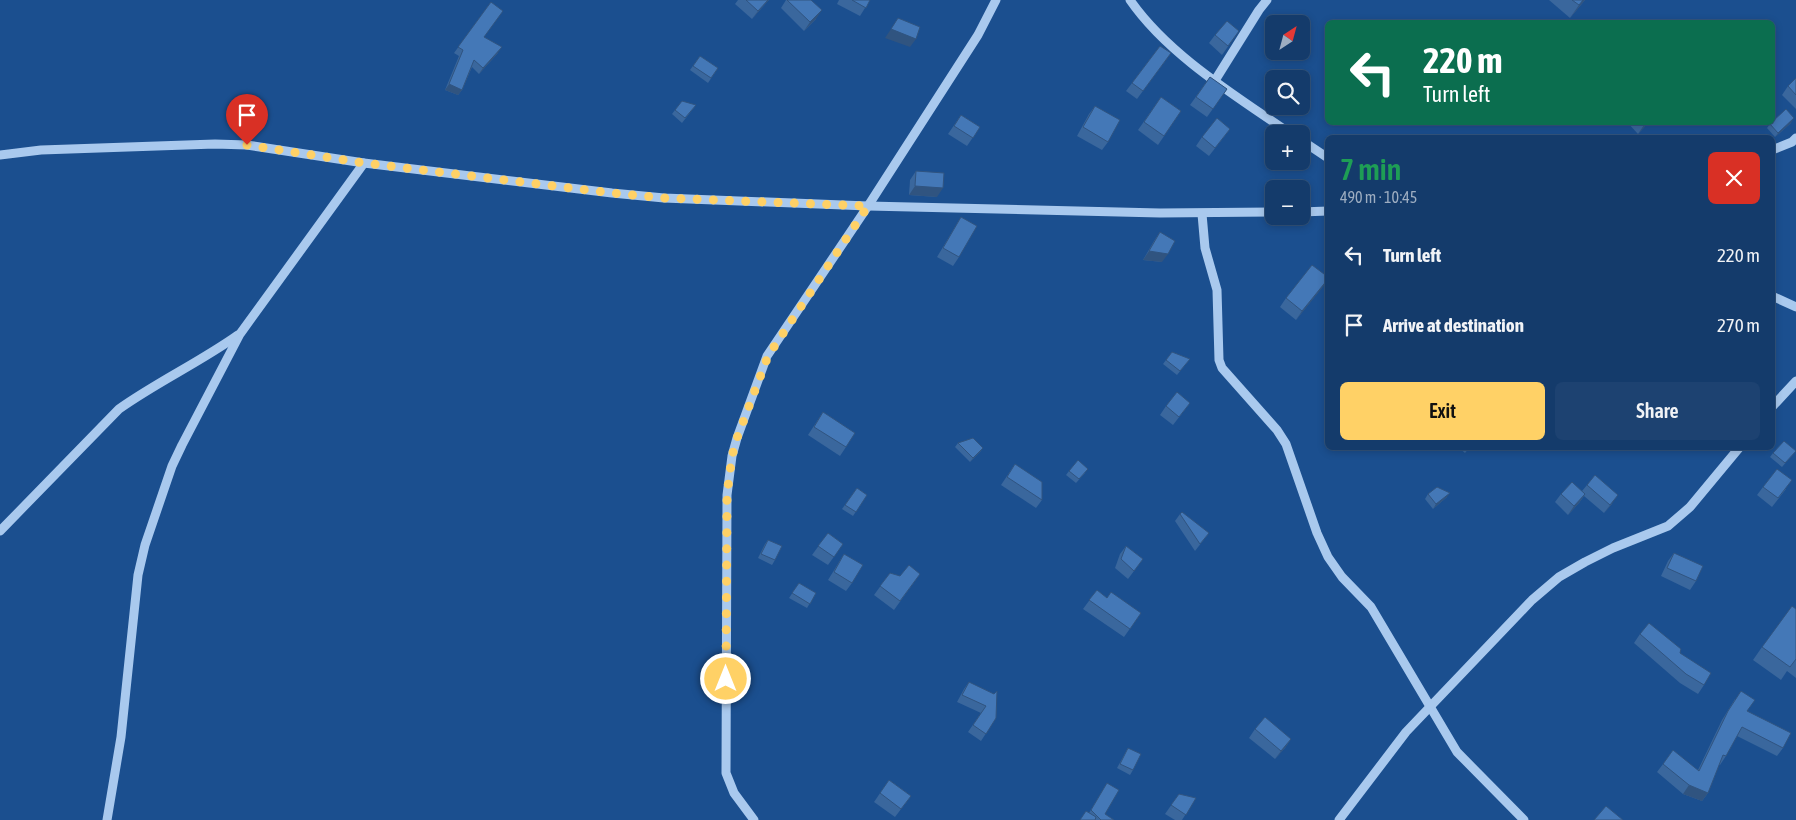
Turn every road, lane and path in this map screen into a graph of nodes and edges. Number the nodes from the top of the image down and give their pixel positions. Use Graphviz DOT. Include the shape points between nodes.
graph roads {
  1 [pos="996,0"];
  2 [pos="1130,0"];
  3 [pos="1267,0"];
  4 [pos="1214,82"];
  5 [pos="1278,125"];
  6 [pos="1796,138"];
  7 [pos="1310,146"];
  8 [pos="1775,149"];
  9 [pos="0,155"];
  10 [pos="1325,156"];
  11 [pos="364,163"];
  12 [pos="868,206"];
  13 [pos="1325,211"];
  14 [pos="1265,212"];
  15 [pos="1310,212"];
  16 [pos="1202,214"];
  17 [pos="1775,297"];
  18 [pos="1796,307"];
  19 [pos="240,334"];
  20 [pos="1796,381"];
  21 [pos="1775,404"];
  22 [pos="1737,450"];
  23 [pos="0,531"];
  24 [pos="1430,707"];
  25 [pos="107,820"];
  26 [pos="754,820"];
  27 [pos="1339,820"];
  28 [pos="1524,820"];
  1 -- 12 [label="street" via="978,35"];
  2 -- 4 [label="street" via="1171,46"];
  3 -- 4 [label="street"];
  4 -- 5 [label="street"];
  6 -- 8 [label="street"];
  7 -- 10 [label="street"];
  9 -- 11 [label="street" via="41,150 215,144 247,145"];
  11 -- 12 [label="street" via="664,198"];
  11 -- 19 [label="street"];
  12 -- 16 [label="street"];
  12 -- 26 [label="street" via="768,356 732,456 727,511 726,773 734,793"];
  13 -- 15 [label="street"];
  14 -- 16 [label="street"];
  16 -- 24 [label="street" via="1205,248 1217,290 1222,368 1278,430 1328,557 1371,607"];
  17 -- 18 [label="street"];
  19 -- 23 [label="street" via="119,409"];
  19 -- 25 [label="street" via="178,452 146,545 138,575 121,737"];
  20 -- 21 [label="street"];
  22 -- 24 [label="street" via="1690,507 1668,526 1613,548 1559,577 1532,600"];
  24 -- 27 [label="street" via="1393,747"];
  24 -- 28 [label="street" via="1457,752"];
}
